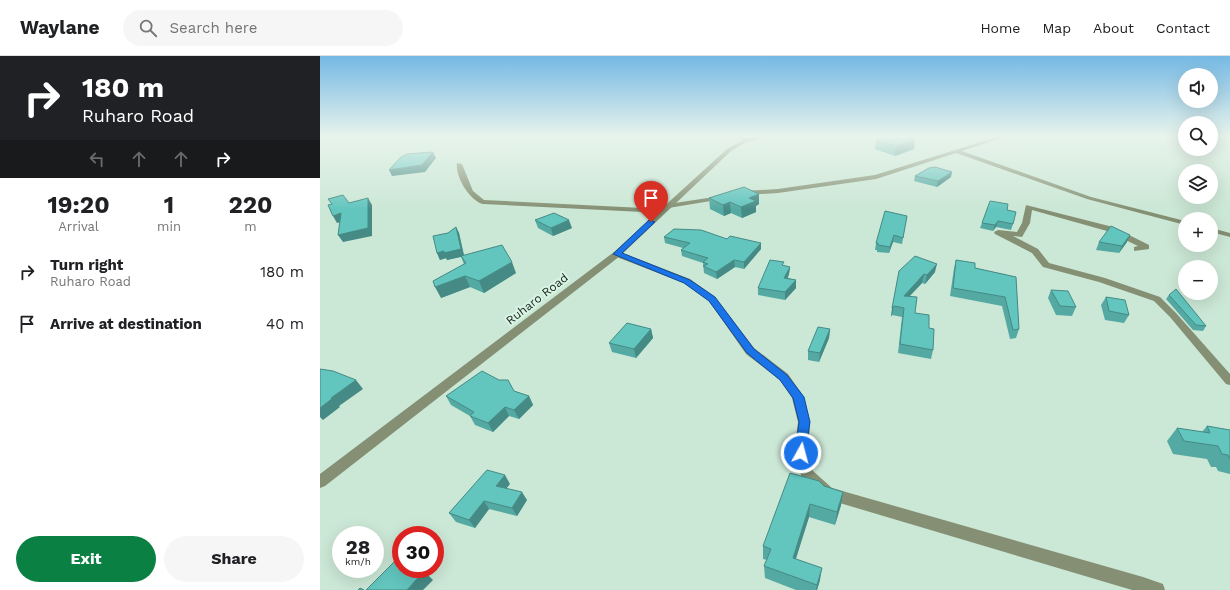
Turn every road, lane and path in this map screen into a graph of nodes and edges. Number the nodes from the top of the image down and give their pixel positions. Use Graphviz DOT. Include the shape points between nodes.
graph roads {
  1 [pos="717,161"];
  2 [pos="925,161"];
  3 [pos="984,161"];
  4 [pos="459,164"];
  5 [pos="737,194"];
  6 [pos="726,196"];
  7 [pos="666,209"];
  8 [pos="1178,221"];
  9 [pos="1218,232"];
  10 [pos="1230,235"];
  11 [pos="1137,249"];
  12 [pos="617,254"];
  13 [pos="1230,381"];
  14 [pos="320,482"];
  15 [pos="1157,590"];
  1 -- 7 [label="street, Ruharo Road"];
  2 -- 5 [label="street" via="876,177"];
  3 -- 8 [label="street" via="1089,198"];
  4 -- 7 [label="street" via="464,181 477,199 484,202"];
  6 -- 7 [label="street"];
  7 -- 12 [label="street, Ruharo Road"];
  9 -- 10 [label="street"];
  11 -- 13 [label="street" via="1146,247 1110,229 1029,207 1026,224 1019,234 998,232 1035,251 1046,265 1102,280 1157,299"];
  12 -- 14 [label="street, Ruharo Road"];
  12 -- 15 [label="street" via="687,282 712,299 750,351 784,377 798,397 804,422 801,453 807,474 828,493 1144,584"];
}
